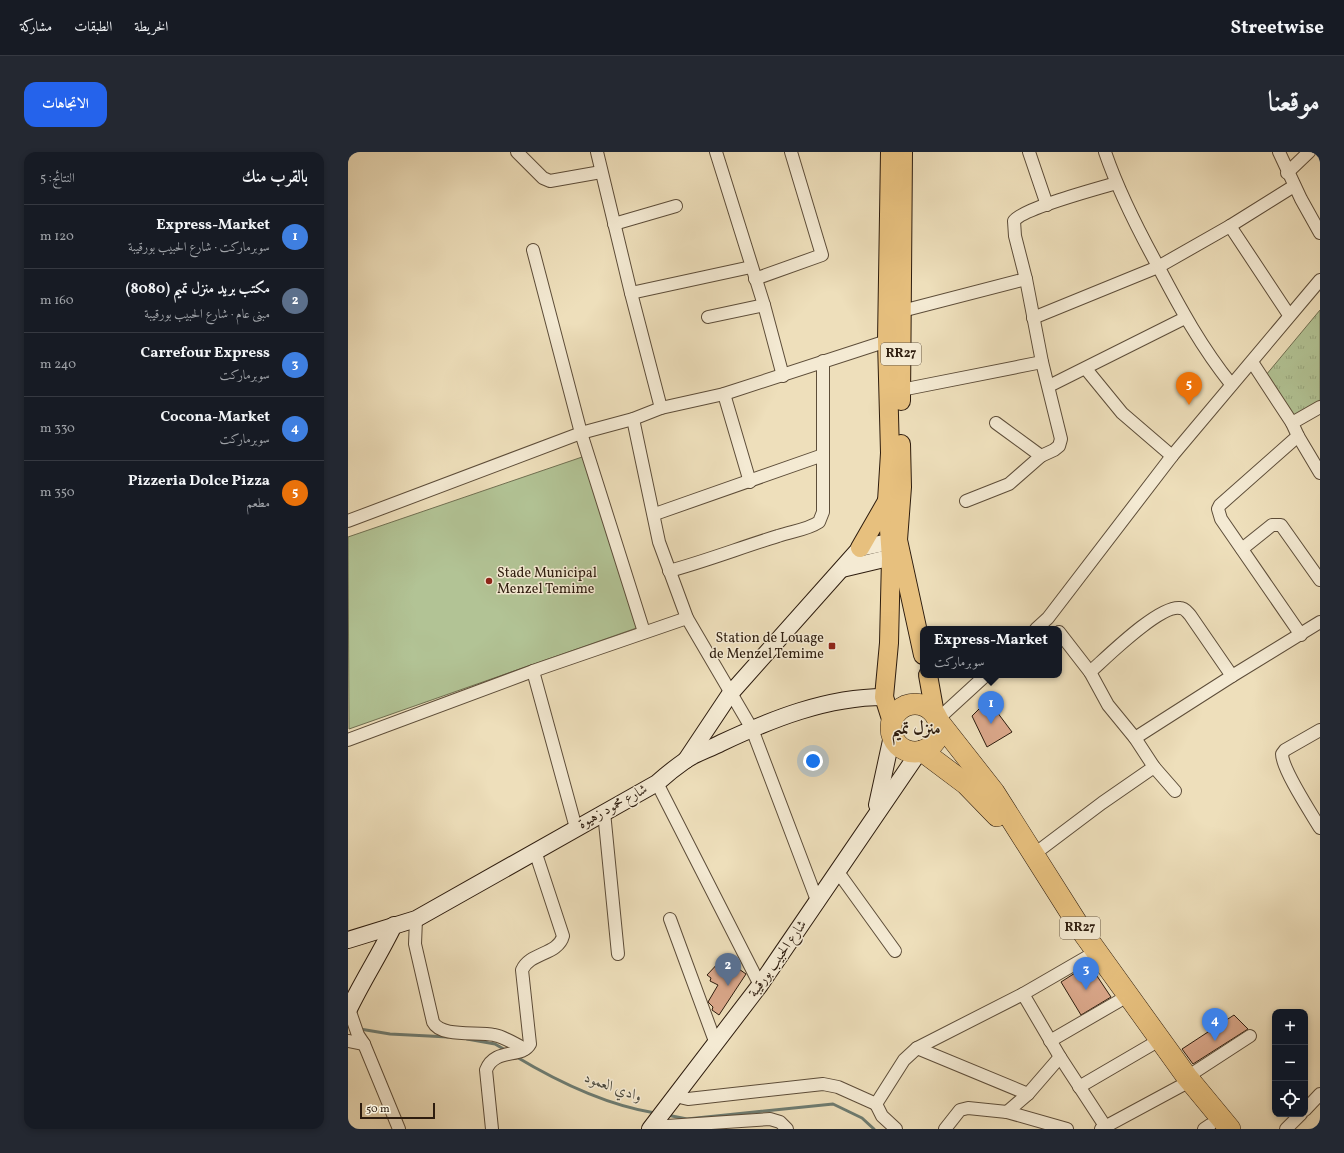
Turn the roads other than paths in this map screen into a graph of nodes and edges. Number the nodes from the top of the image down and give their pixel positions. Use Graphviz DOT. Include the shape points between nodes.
graph roads {
  1 [pos="517,152"];
  2 [pos="601,152"];
  3 [pos="716,152"];
  4 [pos="791,152"];
  5 [pos="890,152"];
  6 [pos="903,152"];
  7 [pos="1029,152"];
  8 [pos="1105,152"];
  9 [pos="1279,152"];
  10 [pos="1309,152"];
  11 [pos="601,172"];
  12 [pos="1287,173"];
  13 [pos="1116,183"];
  14 [pos="1294,186"];
  15 [pos="1047,205"];
  16 [pos="676,206"];
  17 [pos="614,224"];
  18 [pos="1230,226"];
  19 [pos="1320,233"];
  20 [pos="533,250"];
  21 [pos="751,267"];
  22 [pos="1158,267"];
  23 [pos="755,279"];
  24 [pos="1026,279"];
  25 [pos="1320,280"];
  26 [pos="631,293"];
  27 [pos="764,305"];
  28 [pos="902,310"];
  29 [pos="1290,315"];
  30 [pos="708,318"];
  31 [pos="1033,318"];
  32 [pos="1185,318"];
  33 [pos="894,342"];
  34 [pos="824,361"];
  35 [pos="1042,362"];
  36 [pos="1252,362"];
  37 [pos="1086,368"];
  38 [pos="783,376"];
  39 [pos="1231,384"];
  40 [pos="1048,386"];
  41 [pos="901,390"];
  42 [pos="724,394"];
  43 [pos="1320,407"];
  44 [pos="661,408"];
  45 [pos="633,419"];
  46 [pos="996,423"];
  47 [pos="1292,423"];
  48 [pos="582,433"];
  49 [pos="1298,436"];
  50 [pos="823,455"];
  51 [pos="1042,456"];
  52 [pos="1172,456"];
  53 [pos="1320,473"];
  54 [pos="750,482"];
  55 [pos="887,501"];
  56 [pos="966,501"];
  57 [pos="654,514"];
  58 [pos="348,521"];
  59 [pos="860,548"];
  60 [pos="895,548"];
  61 [pos="1242,549"];
  62 [pos="842,569"];
  63 [pos="669,571"];
  64 [pos="1320,580"];
  65 [pos="687,618"];
  66 [pos="1048,618"];
  67 [pos="1320,622"];
  68 [pos="1039,626"];
  69 [pos="1054,626"];
  70 [pos="644,632"];
  71 [pos="1300,635"];
  72 [pos="1062,636"];
  73 [pos="920,644"];
  74 [pos="533,671"];
  75 [pos="1090,672"];
  76 [pos="1232,676"];
  77 [pos="929,678"];
  78 [pos="983,678"];
  79 [pos="730,694"];
  80 [pos="884,697"];
  81 [pos="937,718"];
  82 [pos="752,729"];
  83 [pos="892,729"];
  84 [pos="1320,730"];
  85 [pos="1135,738"];
  86 [pos="348,740"];
  87 [pos="920,752"];
  88 [pos="686,760"];
  89 [pos="1154,767"];
  90 [pos="657,783"];
  91 [pos="1175,790"];
  92 [pos="604,812"];
  93 [pos="876,813"];
  94 [pos="576,828"];
  95 [pos="1320,828"];
  96 [pos="536,851"];
  97 [pos="1033,855"];
  98 [pos="838,872"];
  99 [pos="818,903"];
  100 [pos="416,919"];
  101 [pos="670,919"];
  102 [pos="394,925"];
  103 [pos="348,940"];
  104 [pos="895,951"];
  105 [pos="618,954"];
  106 [pos="1087,957"];
  107 [pos="760,985"];
  108 [pos="1023,994"];
  109 [pos="1120,1001"];
  110 [pos="350,1010"];
  111 [pos="1250,1036"];
  112 [pos="357,1040"];
  113 [pos="1050,1041"];
  114 [pos="716,1044"];
  115 [pos="1151,1045"];
  116 [pos="917,1048"];
  117 [pos="523,1050"];
  118 [pos="1060,1057"];
  119 [pos="1186,1082"];
  120 [pos="1079,1087"];
  121 [pos="1028,1094"];
  122 [pos="1320,1094"];
  123 [pos="675,1097"];
  124 [pos="876,1104"];
  125 [pos="1308,1107"];
  126 [pos="1007,1112"];
  127 [pos="1298,1117"];
  128 [pos="654,1124"];
  129 [pos="1048,1127"];
  130 [pos="1104,1128"];
  131 [pos="1214,1128"];
  132 [pos="399,1129"];
  133 [pos="492,1129"];
  134 [pos="786,1129"];
  135 [pos="896,1129"];
  136 [pos="945,1129"];
  137 [pos="1066,1129"];
  138 [pos="1286,1129"];
  1 -- 11 [label="street" via="542,178 550,181"];
  2 -- 11 [label="street"];
  3 -- 21 [label="street"];
  4 -- 23 [label="street" via="822,255"];
  5 -- 33 [label="main road, RR27"];
  6 -- 28 [label="main road, RR27"];
  7 -- 15 [label="street"];
  8 -- 13 [label="street"];
  9 -- 12 [label="street"];
  10 -- 12 [label="street"];
  11 -- 17 [label="street"];
  12 -- 14 [label="street"];
  13 -- 15 [label="street"];
  13 -- 22 [label="street"];
  14 -- 18 [label="street"];
  14 -- 19 [label="street"];
  15 -- 24 [label="street" via="1017,217 1013,223"];
  16 -- 17 [label="street"];
  17 -- 26 [label="street"];
  18 -- 22 [label="street"];
  18 -- 29 [label="street"];
  20 -- 48 [label="street"];
  21 -- 23 [label="street"];
  21 -- 26 [label="street"];
  22 -- 31 [label="street"];
  22 -- 32 [label="street"];
  23 -- 27 [label="street"];
  24 -- 28 [label="street"];
  24 -- 31 [label="street"];
  25 -- 29 [label="street"];
  26 -- 44 [label="street"];
  27 -- 30 [label="street"];
  27 -- 38 [label="street"];
  28 -- 33 [label="main road, RR27"];
  29 -- 36 [label="street"];
  31 -- 35 [label="street"];
  32 -- 37 [label="street"];
  32 -- 39 [label="street"];
  33 -- 34 [label="street"];
  33 -- 41 [label="main road, RR27"];
  33 -- 55 [label="main road, RR27"];
  34 -- 38 [label="street"];
  34 -- 50 [label="street"];
  35 -- 40 [label="street"];
  35 -- 41 [label="street"];
  36 -- 39 [label="street"];
  36 -- 47 [label="street"];
  37 -- 40 [label="street"];
  37 -- 52 [label="street" via="1122,413"];
  38 -- 42 [label="street"];
  39 -- 52 [label="street"];
  40 -- 51 [label="street" via="1061,439 1059,446"];
  41 -- 60 [label="main road, RR27" via="902,487"];
  42 -- 44 [label="street"];
  42 -- 54 [label="street"];
  43 -- 47 [label="street"];
  44 -- 45 [label="street"];
  45 -- 48 [label="street"];
  45 -- 57 [label="street"];
  46 -- 51 [label="street"];
  47 -- 49 [label="street"];
  48 -- 58 [label="street"];
  48 -- 70 [label="street"];
  49 -- 53 [label="street"];
  49 -- 61 [label="street" via="1218,509 1221,519"];
  50 -- 54 [label="street"];
  50 -- 63 [label="street" via="823,512 819,522 804,530"];
  51 -- 56 [label="street" via="1009,484"];
  52 -- 66 [label="street"];
  54 -- 57 [label="street"];
  55 -- 59 [label="main road"];
  55 -- 60 [label="main road, RR27"];
  57 -- 63 [label="street" via="659,542"];
  59 -- 60 [label="main road"];
  59 -- 62 [label="main road"];
  60 -- 62 [label="main road"];
  60 -- 73 [label="main road, RR27"];
  60 -- 80 [label="main road, RR27"];
  61 -- 64 [label="street" via="1272,525 1281,525"];
  61 -- 71 [label="street"];
  62 -- 79 [label="main road"];
  63 -- 65 [label="street"];
  65 -- 70 [label="street"];
  65 -- 79 [label="street"];
  66 -- 68 [label="street"];
  66 -- 69 [label="street"];
  67 -- 71 [label="street"];
  70 -- 74 [label="street"];
  71 -- 76 [label="street"];
  72 -- 75 [label="street"];
  74 -- 86 [label="street"];
  74 -- 94 [label="street"];
  75 -- 76 [label="street" via="1148,621 1178,607 1190,615"];
  75 -- 85 [label="street" via="1108,705"];
  76 -- 85 [label="street"];
  77 -- 81 [label="main road, RR27"];
  78 -- 81 [label="street"];
  79 -- 82 [label="street"];
  79 -- 88 [label="main road"];
  80 -- 82 [label="main road, شارع محمود زهيوة" via="862,697 822,706 791,714"];
  80 -- 83 [label="main road, RR27"];
  81 -- 83 [label="highway, RR27" via="923,705 907,705 900,709"];
  81 -- 87 [label="highway, RR27" via="939,729 934,743"];
  81 -- 97 [label="highway, RR27" via="994,792"];
  82 -- 88 [label="main road, شارع محمود زهيوة"];
  82 -- 99 [label="street"];
  83 -- 87 [label="highway, RR27" via="903,749"];
  83 -- 93 [label="main road, شارع الحبيب بورقيبة"];
  84 -- 95 [label="street" via="1282,754 1285,766"];
  85 -- 89 [label="street"];
  87 -- 93 [label="main road, شارع الحبيب بورقيبة"];
  87 -- 106 [label="highway, RR27" via="966,784 1003,823"];
  88 -- 90 [label="main road, شارع محمود زهيوة"];
  89 -- 91 [label="street"];
  89 -- 97 [label="street"];
  90 -- 92 [label="main road, شارع محمود زهيوة"];
  90 -- 107 [label="street"];
  92 -- 94 [label="main road, شارع محمود زهيوة"];
  92 -- 105 [label="street"];
  93 -- 98 [label="main road, شارع الحبيب بورقيبة"];
  94 -- 96 [label="main road, شارع محمود زهيوة"];
  96 -- 100 [label="main road, شارع محمود زهيوة"];
  96 -- 117 [label="street" via="563,936 558,946 534,957 522,970 530,1042"];
  97 -- 119 [label="highway, RR27"];
  98 -- 99 [label="main road, شارع الحبيب بورقيبة"];
  98 -- 104 [label="street"];
  99 -- 107 [label="main road, شارع الحبيب بورقيبة"];
  100 -- 102 [label="main road, شارع محمود زهيوة"];
  100 -- 117 [label="street" via="415,944 433,1022 437,1028 494,1035"];
  101 -- 114 [label="street"];
  102 -- 103 [label="main road, شارع محمود زهيوة"];
  102 -- 110 [label="main road" via="379,958 362,982"];
  106 -- 108 [label="street"];
  106 -- 109 [label="highway, RR27"];
  107 -- 114 [label="main road, شارع الحبيب بورقيبة"];
  108 -- 113 [label="street"];
  108 -- 116 [label="street"];
  109 -- 113 [label="street"];
  109 -- 115 [label="highway, RR27"];
  110 -- 112 [label="street"];
  111 -- 119 [label="street"];
  112 -- 132 [label="street"];
  113 -- 118 [label="street"];
  114 -- 123 [label="main road, شارع الحبيب بورقيبة"];
  115 -- 119 [label="highway, RR27"];
  115 -- 120 [label="street"];
  116 -- 121 [label="street"];
  116 -- 124 [label="street" via="904,1060"];
  117 -- 133 [label="street" via="497,1057 490,1061 486,1070"];
  118 -- 120 [label="street"];
  118 -- 121 [label="street"];
  119 -- 130 [label="street"];
  119 -- 131 [label="highway, RR27"];
  120 -- 130 [label="street"];
  121 -- 126 [label="street"];
  122 -- 125 [label="street"];
  123 -- 124 [label="street" via="688,1099 824,1084 838,1087"];
  123 -- 128 [label="main road, شارع الحبيب بورقيبة"];
  124 -- 135 [label="street" via="882,1116"];
  126 -- 129 [label="street"];
  126 -- 136 [label="street" via="968,1108 960,1110"];
  127 -- 138 [label="street"];
  128 -- 134 [label="street" via="770,1119 780,1122"];
  129 -- 137 [label="street"];
}
